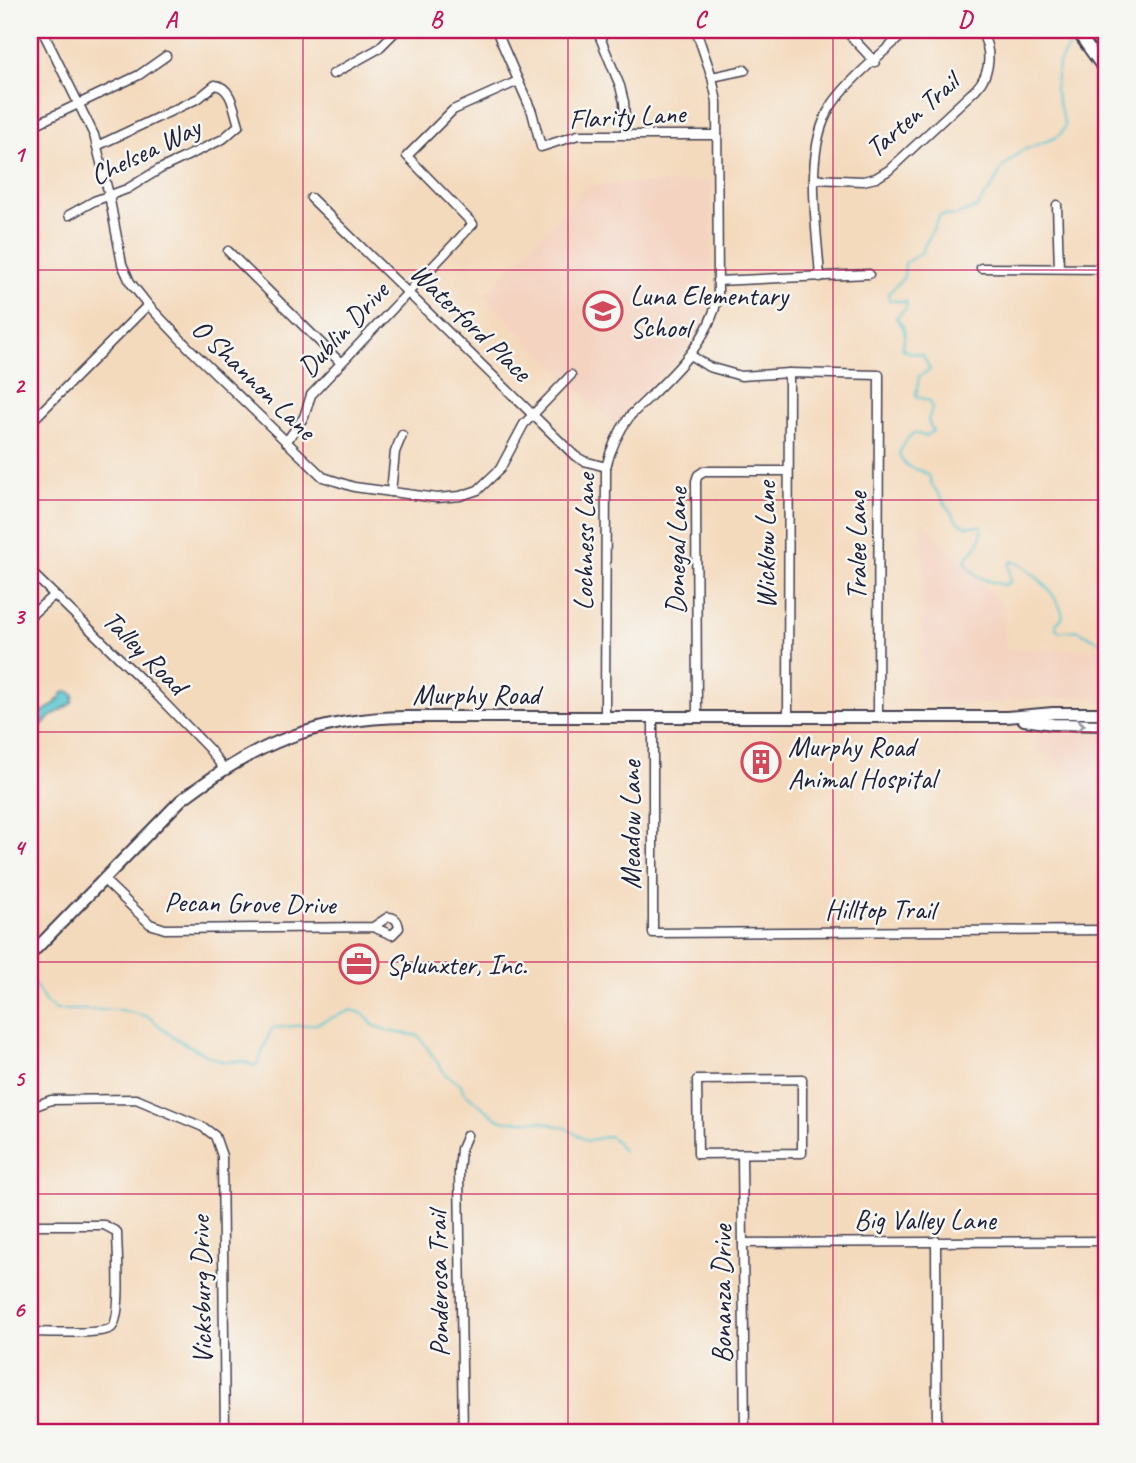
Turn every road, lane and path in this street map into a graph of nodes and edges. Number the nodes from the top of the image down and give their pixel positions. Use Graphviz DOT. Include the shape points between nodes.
graph roads {
  1 [pos="41,30"];
  2 [pos="397,30"];
  3 [pos="496,30"];
  4 [pos="597,30"];
  5 [pos="696,30"];
  6 [pos="845,30"];
  7 [pos="908,30"];
  8 [pos="980,30"];
  9 [pos="1076,30"];
  10 [pos="166,57"];
  11 [pos="875,62"];
  12 [pos="745,70"];
  13 [pos="1106,72"];
  14 [pos="333,74"];
  15 [pos="712,77"];
  16 [pos="518,81"];
  17 [pos="78,104"];
  18 [pos="30,127"];
  19 [pos="626,135"];
  20 [pos="717,135"];
  21 [pos="97,146"];
  22 [pos="814,179"];
  23 [pos="110,195"];
  24 [pos="311,198"];
  25 [pos="1057,205"];
  26 [pos="69,215"];
  27 [pos="228,251"];
  28 [pos="981,268"];
  29 [pos="1059,268"];
  30 [pos="1106,269"];
  31 [pos="869,274"];
  32 [pos="820,277"];
  33 [pos="718,281"];
  34 [pos="408,293"];
  35 [pos="148,305"];
  36 [pos="690,355"];
  37 [pos="340,362"];
  38 [pos="789,373"];
  39 [pos="572,375"];
  40 [pos="534,414"];
  41 [pos="30,423"];
  42 [pos="402,435"];
  43 [pos="286,442"];
  44 [pos="606,467"];
  45 [pos="787,471"];
  46 [pos="391,492"];
  47 [pos="30,571"];
  48 [pos="54,595"];
  49 [pos="30,616"];
  50 [pos="1106,713"];
  51 [pos="878,716"];
  52 [pos="605,717"];
  53 [pos="653,717"];
  54 [pos="697,717"];
  55 [pos="788,717"];
  56 [pos="1007,717"];
  57 [pos="1106,725"];
  58 [pos="224,769"];
  59 [pos="103,879"];
  60 [pos="373,927"];
  61 [pos="1106,930"];
  62 [pos="653,933"];
  63 [pos="30,954"];
  64 [pos="30,1108"];
  65 [pos="467,1135"];
  66 [pos="742,1154"];
  67 [pos="30,1225"];
  68 [pos="936,1241"];
  69 [pos="1106,1241"];
  70 [pos="743,1243"];
  71 [pos="30,1332"];
  72 [pos="225,1433"];
  73 [pos="463,1433"];
  74 [pos="745,1433"];
  75 [pos="937,1433"];
  1 -- 17 [label="street, O Shannon Lane"];
  2 -- 14 [label="street" via="378,49"];
  3 -- 16 [label="street"];
  4 -- 19 [label="street" via="620,86"];
  5 -- 15 [label="street, Lochness Lane"];
  6 -- 11 [label="street"];
  7 -- 11 [label="street"];
  8 -- 22 [label="street, Tarten Trail" via="988,47 986,76 889,170 863,181"];
  9 -- 13 [label="main road"];
  10 -- 17 [label="street"];
  11 -- 22 [label="street" via="824,118"];
  12 -- 15 [label="street"];
  15 -- 20 [label="street, Lochness Lane"];
  16 -- 19 [label="street, Flarity Lane" via="541,147 578,135"];
  16 -- 34 [label="street, Dublin Drive" via="453,110 407,156 473,224"];
  17 -- 18 [label="street"];
  17 -- 21 [label="street, O Shannon Lane"];
  19 -- 20 [label="street, Flarity Lane"];
  20 -- 33 [label="street, Lochness Lane"];
  21 -- 23 [label="street, O Shannon Lane"];
  21 -- 23 [label="street, Chelsea Way" via="199,98 215,85 227,91 239,125 223,139"];
  22 -- 32 [label="street"];
  23 -- 26 [label="street, Chelsea Way"];
  23 -- 35 [label="street, O Shannon Lane" via="122,264"];
  24 -- 34 [label="street, Waterford Place"];
  25 -- 29 [label="street"];
  27 -- 37 [label="street"];
  28 -- 29 [label="street"];
  29 -- 30 [label="street"];
  31 -- 32 [label="street"];
  32 -- 33 [label="street"];
  33 -- 36 [label="street, Lochness Lane" via="711,321"];
  34 -- 37 [label="street, Dublin Drive"];
  34 -- 40 [label="street, Waterford Place"];
  35 -- 41 [label="street"];
  35 -- 43 [label="street, O Shannon Lane"];
  36 -- 38 [label="street" via="730,374"];
  36 -- 44 [label="street, Lochness Lane" via="622,428"];
  37 -- 43 [label="street, Dublin Drive" via="311,395 304,417"];
  38 -- 45 [label="street, Wicklow Lane"];
  38 -- 51 [label="street, Tralee Lane" via="879,375"];
  39 -- 40 [label="street, O Shannon Lane"];
  40 -- 44 [label="street, Waterford Place" via="575,456"];
  40 -- 46 [label="street, O Shannon Lane" via="514,439 500,468 478,490 437,498"];
  42 -- 46 [label="street" via="395,452"];
  43 -- 46 [label="street, O Shannon Lane" via="328,480"];
  44 -- 52 [label="street, Lochness Lane"];
  45 -- 54 [label="street, Donegal Lane" via="704,471 698,475"];
  45 -- 55 [label="street, Wicklow Lane"];
  47 -- 48 [label="street, Talley Road"];
  48 -- 49 [label="street"];
  48 -- 58 [label="street, Talley Road" via="160,698"];
  50 -- 56 [label="main road, Murphy Road"];
  51 -- 55 [label="main road, Murphy Road"];
  51 -- 56 [label="main road, Murphy Road"];
  52 -- 53 [label="main road, Murphy Road"];
  52 -- 58 [label="main road, Murphy Road" via="351,721 283,739"];
  53 -- 54 [label="main road, Murphy Road"];
  53 -- 62 [label="street, Meadow Lane"];
  54 -- 55 [label="main road, Murphy Road"];
  56 -- 57 [label="main road, Murphy Road, one-way"];
  58 -- 59 [label="main road, Murphy Road" via="181,800"];
  59 -- 60 [label="street, Pecan Grove Drive" via="150,924 165,929"];
  59 -- 63 [label="main road, Murphy Road"];
  61 -- 62 [label="street, Hilltop Trail"];
  64 -- 72 [label="street, Vicksburg Drive" via="51,1100 136,1099 215,1136 222,1156"];
  65 -- 73 [label="street, Ponderosa Trail" via="460,1149 459,1172"];
  66 -- 66 [label="street" via="802,1153 802,1079 696,1080 698,1154"];
  66 -- 70 [label="street, Bonanza Drive"];
  67 -- 71 [label="street" via="104,1224 117,1233 117,1318 113,1326 95,1332"];
  68 -- 69 [label="street, Big Valley Lane"];
  68 -- 70 [label="street, Big Valley Lane"];
  68 -- 75 [label="street"];
  70 -- 74 [label="street, Bonanza Drive"];
}
